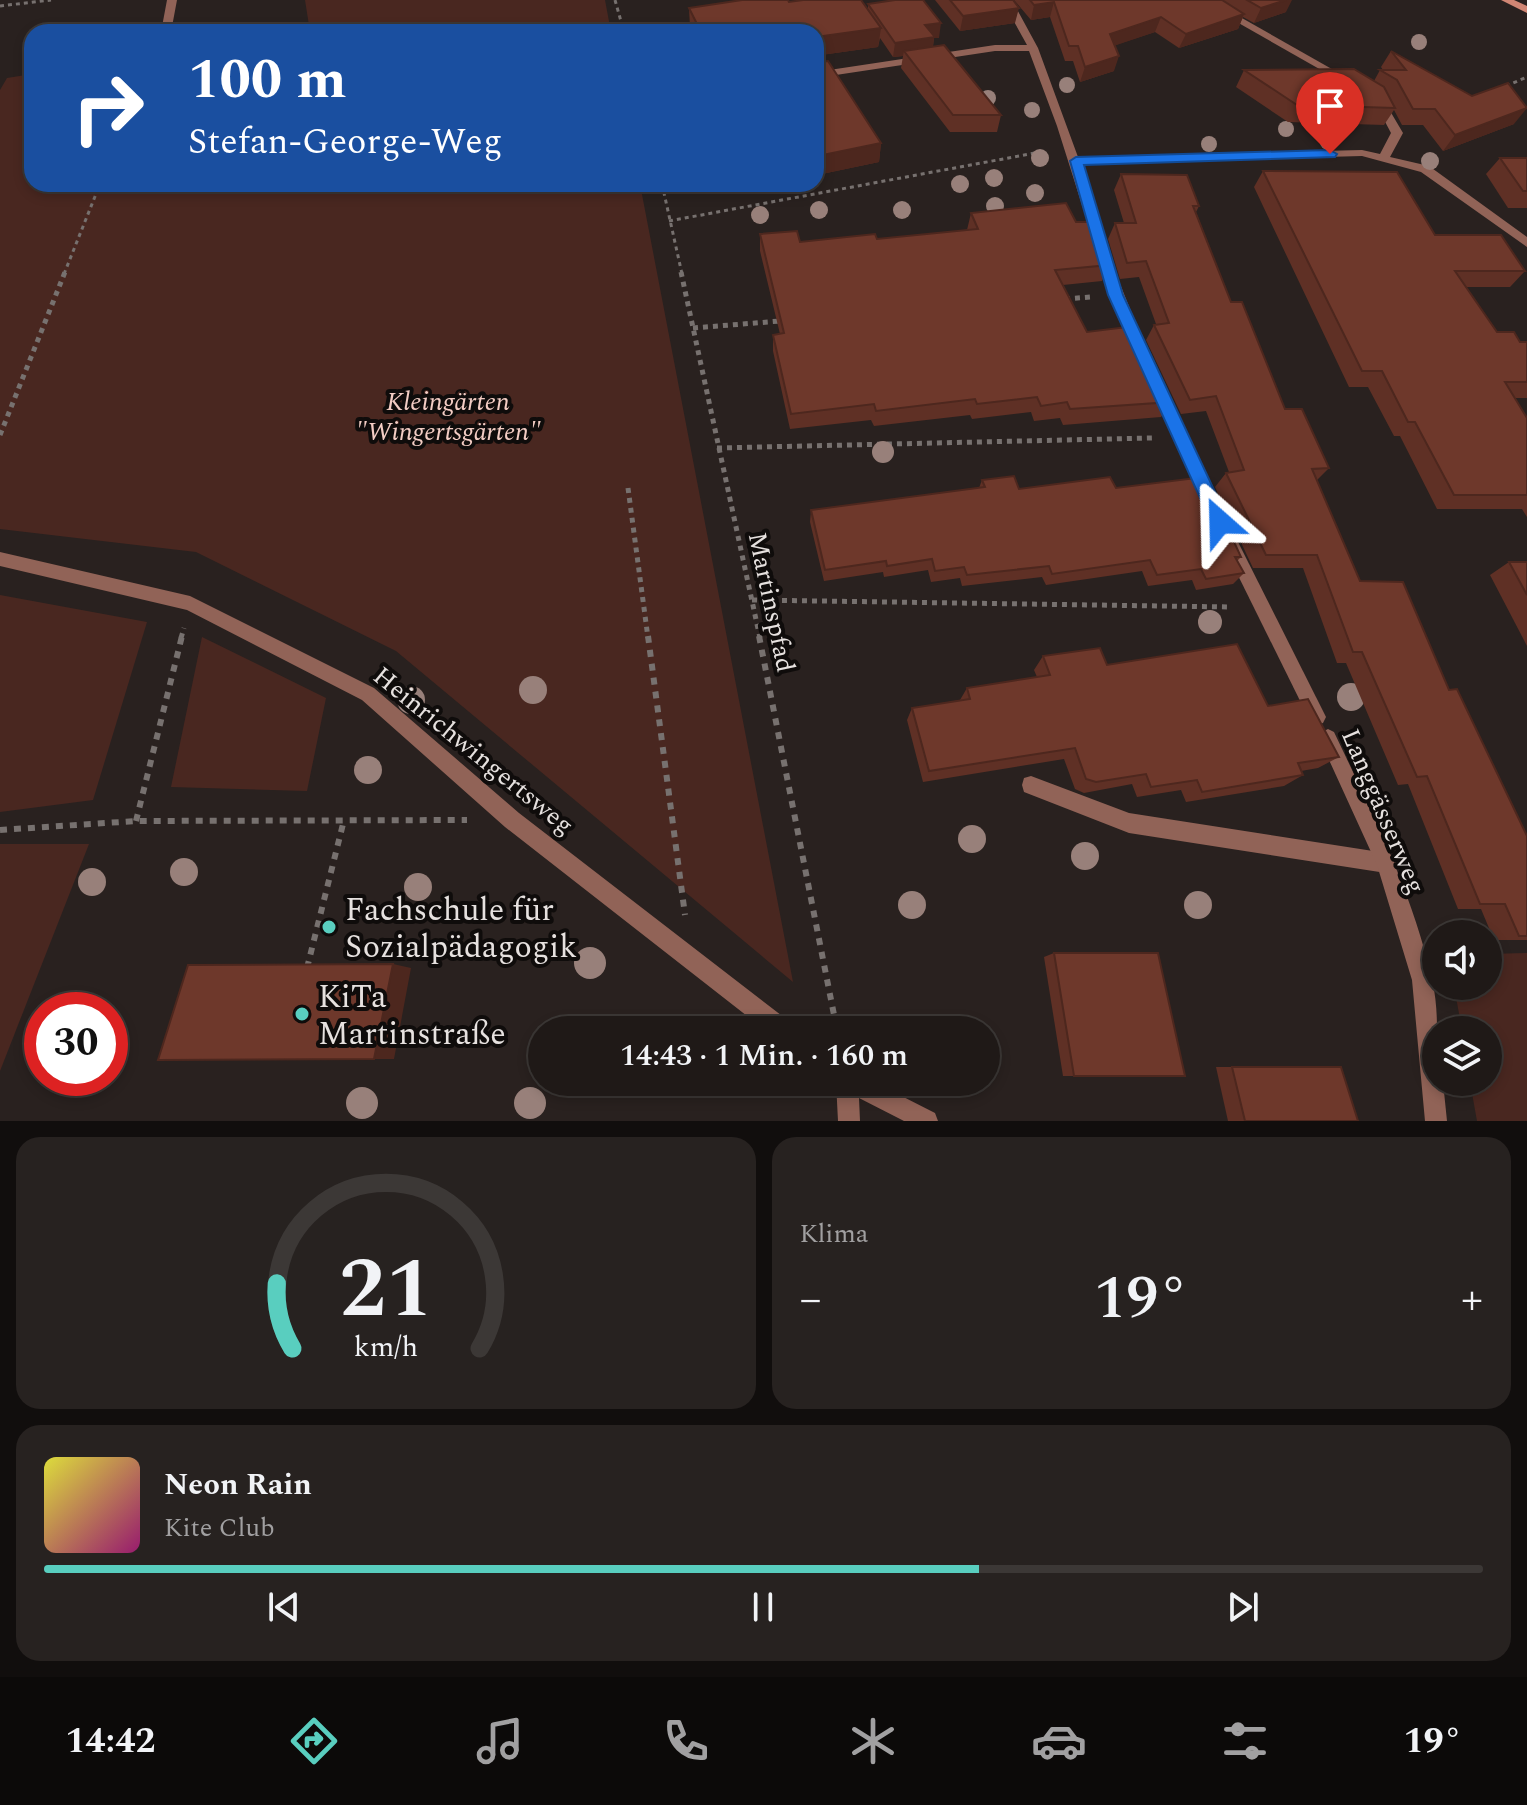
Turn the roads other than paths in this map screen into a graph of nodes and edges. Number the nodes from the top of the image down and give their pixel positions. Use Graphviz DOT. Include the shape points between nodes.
graph roads {
  1 [pos="172,0"];
  2 [pos="1007,0"];
  3 [pos="1203,0"];
  4 [pos="1506,0"];
  5 [pos="1527,10"];
  6 [pos="168,24"];
  7 [pos="1033,48"];
  8 [pos="824,74"];
  9 [pos="1353,84"];
  10 [pos="1366,92"];
  11 [pos="1073,154"];
  12 [pos="1383,159"];
  13 [pos="1527,243"];
  14 [pos="0,559"];
  15 [pos="1031,785"];
  16 [pos="1386,863"];
  17 [pos="764,1016"];
  18 [pos="849,1096"];
  19 [pos="877,1096"];
  20 [pos="849,1121"];
  21 [pos="927,1121"];
  22 [pos="1436,1121"];
  1 -- 6 [label="street"];
  2 -- 7 [label="street, Langgässerweg"];
  3 -- 9 [label="street"];
  4 -- 5 [label="main road"];
  7 -- 8 [label="street" via="995,48"];
  7 -- 11 [label="street, Langgässerweg"];
  10 -- 12 [label="street" via="1380,100 1397,133"];
  11 -- 12 [label="street" via="1362,153"];
  11 -- 16 [label="street, Langgässerweg" via="1115,295"];
  12 -- 13 [label="street" via="1425,169"];
  14 -- 17 [label="street, Heinrichwingertsweg" via="190,603 368,694 512,820"];
  15 -- 16 [label="street" via="1129,823"];
  16 -- 22 [label="street, Langgässerweg" via="1422,980"];
  18 -- 20 [label="street"];
  19 -- 21 [label="street"];
}
